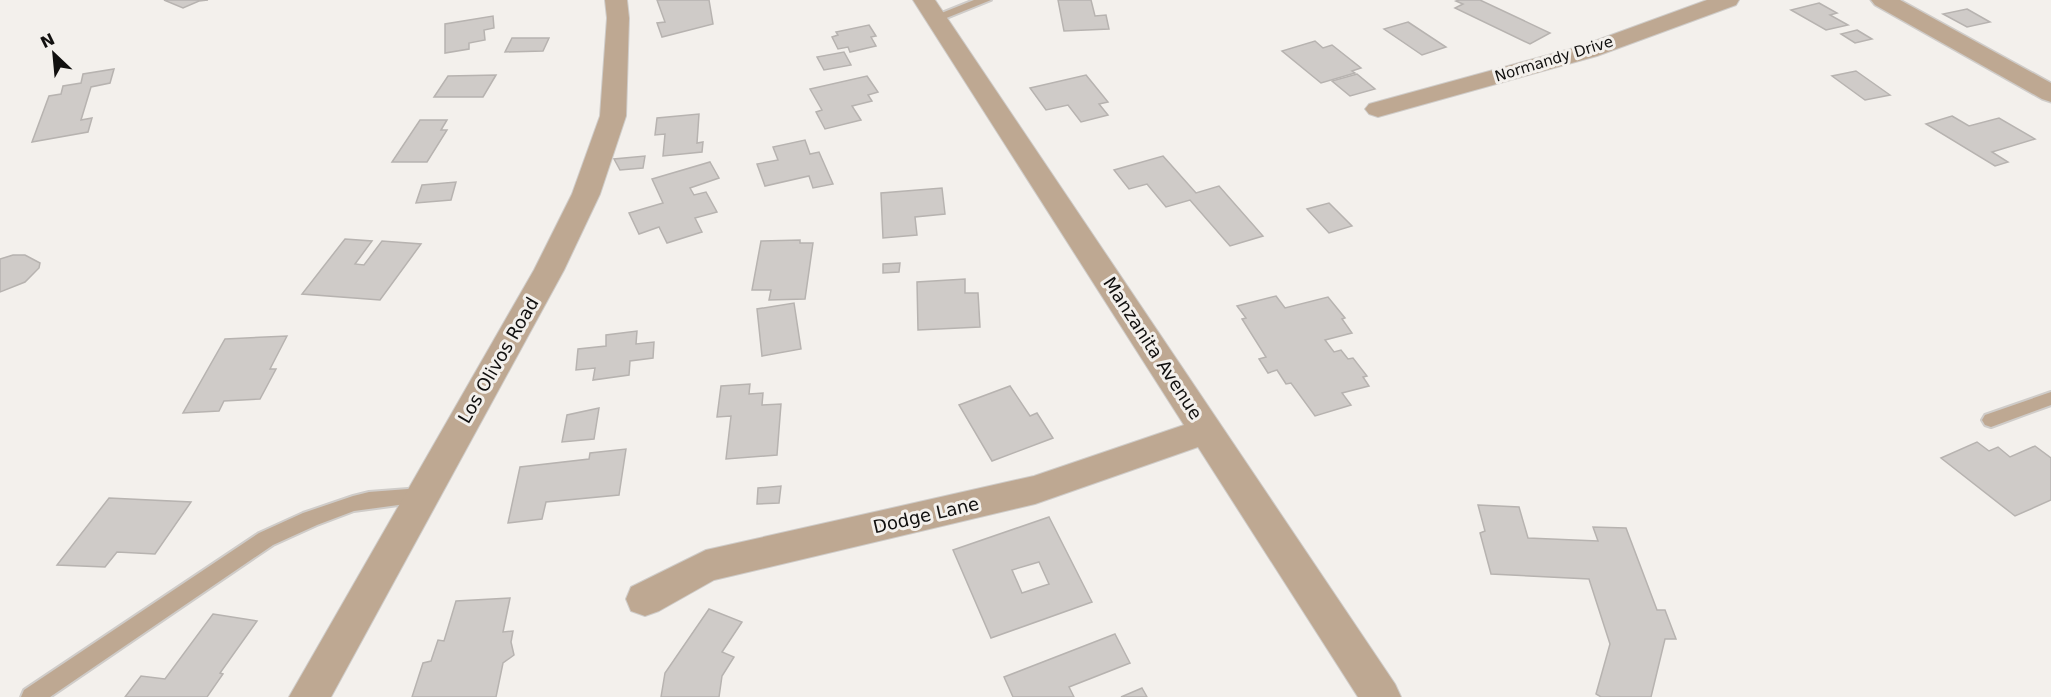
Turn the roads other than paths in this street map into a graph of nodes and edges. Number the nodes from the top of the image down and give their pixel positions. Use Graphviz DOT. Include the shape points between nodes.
graph roads {
  1 [pos="616,0"];
  2 [pos="985,0"];
  3 [pos="1728,0"];
  4 [pos="1883,0"];
  5 [pos="930,9"];
  6 [pos="2051,94"];
  7 [pos="1378,109"];
  8 [pos="2051,398"];
  9 [pos="1991,420"];
  10 [pos="1207,430"];
  11 [pos="421,496"];
  12 [pos="645,598"];
  13 [pos="32,697"];
  14 [pos="309,697"];
  15 [pos="1381,697"];
  1 -- 11 [label="street, Los Olivos Road" via="614,116 586,194 549,270"];
  2 -- 5 [label="lane"];
  3 -- 7 [label="street, Normandy Drive" via="1589,51"];
  4 -- 6 [label="street"];
  5 -- 10 [label="street, Manzanita Avenue"];
  8 -- 9 [label="lane"];
  10 -- 12 [label="street, Dodge Lane" via="1035,490 706,566"];
  10 -- 15 [label="street, Manzanita Avenue"];
  11 -- 13 [label="lane" via="353,504 266,539"];
  11 -- 14 [label="street, Los Olivos Road"];
}
